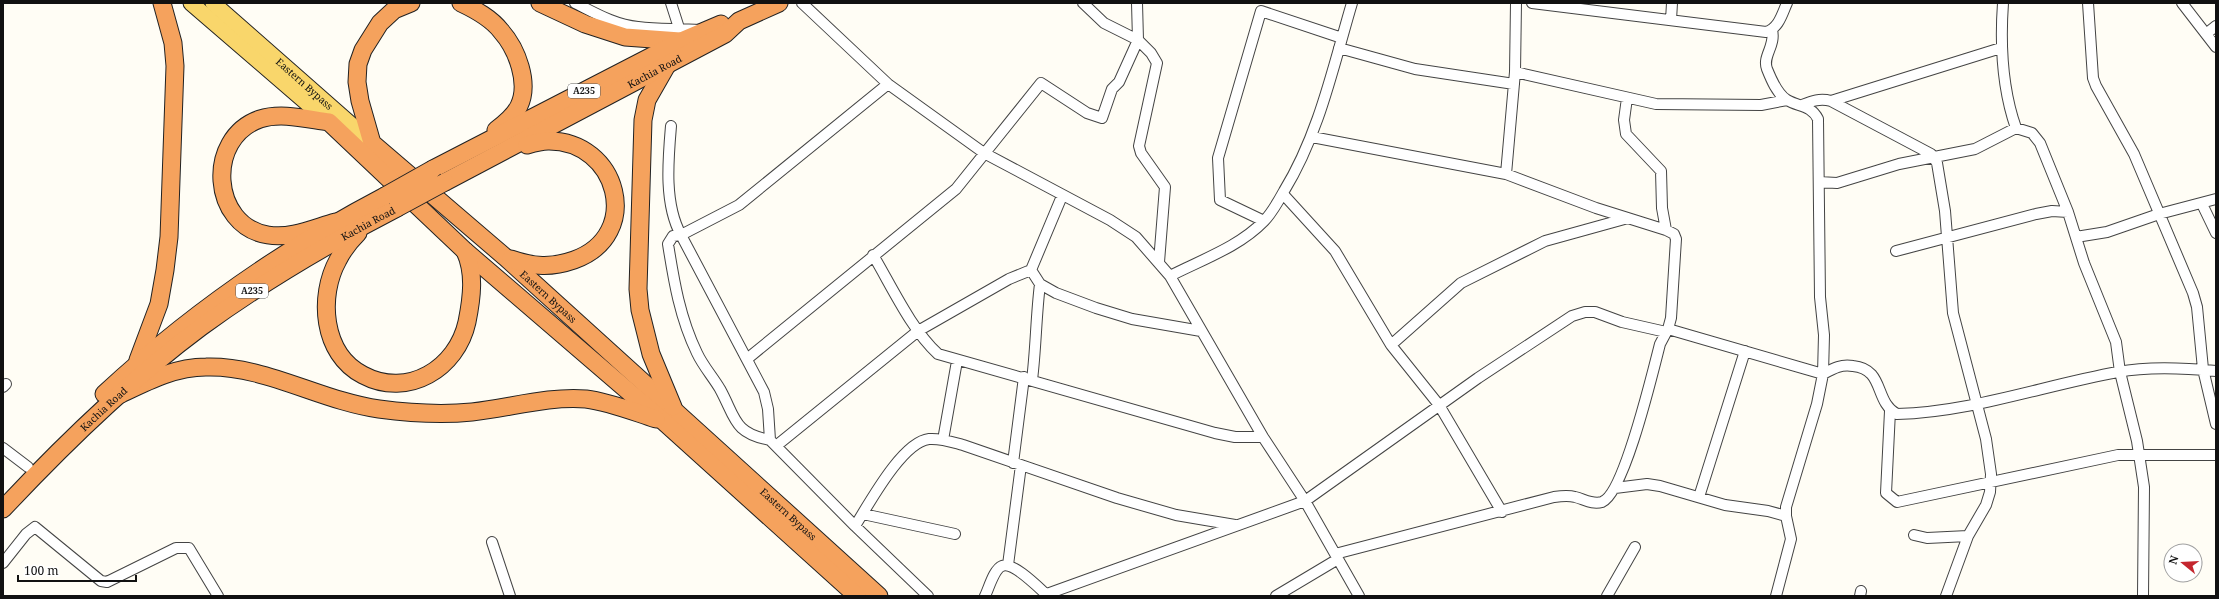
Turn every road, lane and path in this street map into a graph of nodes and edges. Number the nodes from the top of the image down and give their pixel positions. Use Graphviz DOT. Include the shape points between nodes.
graph roads {
  1 [pos="162,3"];
  2 [pos="192,3"];
  3 [pos="213,3"];
  4 [pos="411,3"];
  5 [pos="461,3"];
  6 [pos="540,3"];
  7 [pos="575,3"];
  8 [pos="670,3"];
  9 [pos="778,3"];
  10 [pos="802,3"];
  11 [pos="1083,3"];
  12 [pos="1137,3"];
  13 [pos="1352,3"];
  14 [pos="1516,3"];
  15 [pos="1532,3"];
  16 [pos="1672,3"];
  17 [pos="1778,3"];
  18 [pos="1787,3"];
  19 [pos="2003,3"];
  20 [pos="2088,3"];
  21 [pos="2182,3"];
  22 [pos="1592,7"];
  23 [pos="753,8"];
  24 [pos="1671,20"];
  25 [pos="739,21"];
  26 [pos="2216,26"];
  27 [pos="1775,27"];
  28 [pos="2206,34"];
  29 [pos="680,35"];
  30 [pos="1342,38"];
  31 [pos="1138,40"];
  32 [pos="2216,47"];
  33 [pos="1339,48"];
  34 [pos="2001,48"];
  35 [pos="667,64"];
  36 [pos="1514,72"];
  37 [pos="888,84"];
  38 [pos="1514,84"];
  39 [pos="1627,98"];
  40 [pos="1787,100"];
  41 [pos="1831,100"];
  42 [pos="1802,105"];
  43 [pos="329,122"];
  44 [pos="671,126"];
  45 [pos="2016,128"];
  46 [pos="1312,137"];
  47 [pos="372,143"];
  48 [pos="511,148"];
  49 [pos="466,152"];
  50 [pos="984,153"];
  51 [pos="1935,158"];
  52 [pos="1506,174"];
  53 [pos="1819,182"];
  54 [pos="1283,194"];
  55 [pos="1062,196"];
  56 [pos="2216,199"];
  57 [pos="2202,204"];
  58 [pos="2068,212"];
  59 [pos="2160,214"];
  60 [pos="1628,218"];
  61 [pos="1264,221"];
  62 [pos="336,222"];
  63 [pos="365,224"];
  64 [pos="1666,230"];
  65 [pos="2216,233"];
  66 [pos="681,235"];
  67 [pos="2076,237"];
  68 [pos="1947,239"];
  69 [pos="464,250"];
  70 [pos="1896,251"];
  71 [pos="873,255"];
  72 [pos="505,257"];
  73 [pos="1159,262"];
  74 [pos="1031,270"];
  75 [pos="1170,276"];
  76 [pos="1040,284"];
  77 [pos="918,331"];
  78 [pos="1201,331"];
  79 [pos="1667,331"];
  80 [pos="1391,345"];
  81 [pos="1745,351"];
  82 [pos="747,359"];
  83 [pos="957,361"];
  84 [pos="137,363"];
  85 [pos="2203,370"];
  86 [pos="2216,371"];
  87 [pos="2120,372"];
  88 [pos="1823,374"];
  89 [pos="1028,378"];
  90 [pos="115,394"];
  91 [pos="1976,404"];
  92 [pos="1439,405"];
  93 [pos="1890,410"];
  94 [pos="670,417"];
  95 [pos="2216,424"];
  96 [pos="1263,437"];
  97 [pos="942,440"];
  98 [pos="773,443"];
  99 [pos="3,448"];
  100 [pos="2139,455"];
  101 [pos="2216,455"];
  102 [pos="1017,464"];
  103 [pos="28,467"];
  104 [pos="1990,483"];
  105 [pos="1615,488"];
  106 [pos="3,495"];
  107 [pos="1699,497"];
  108 [pos="1306,501"];
  109 [pos="3,509"];
  110 [pos="1502,512"];
  111 [pos="863,514"];
  112 [pos="1786,516"];
  113 [pos="855,526"];
  114 [pos="1236,526"];
  115 [pos="955,534"];
  116 [pos="1914,535"];
  117 [pos="1968,536"];
  118 [pos="492,542"];
  119 [pos="1636,547"];
  120 [pos="1337,556"];
  121 [pos="3,562"];
  122 [pos="1008,565"];
  123 [pos="1047,595"];
  124 [pos="218,596"];
  125 [pos="510,596"];
  126 [pos="857,596"];
  127 [pos="879,596"];
  128 [pos="928,596"];
  129 [pos="985,596"];
  130 [pos="1276,596"];
  131 [pos="1359,596"];
  132 [pos="1607,596"];
  133 [pos="1776,596"];
  134 [pos="1946,596"];
  135 [pos="2143,596"];
  1 -- 84 [label="highway" via="173,43 175,66 169,236 158,304"];
  2 -- 43 [label="main road, Eastern Bypass"];
  3 -- 47 [label="main road, Eastern Bypass"];
  4 -- 47 [label="highway" via="394,10 380,23 362,50 358,64 360,101"];
  5 -- 49 [label="highway" via="489,19 502,32 519,63 522,87 519,106 509,119"];
  6 -- 29 [label="highway" via="585,24 619,35 641,39"];
  7 -- 29 [label="street" via="617,23"];
  8 -- 29 [label="street"];
  9 -- 23 [label="highway, Kachia Road / A235"];
  10 -- 37 [label="street"];
  11 -- 31 [label="street" via="1104,23"];
  12 -- 31 [label="street"];
  13 -- 30 [label="street"];
  14 -- 36 [label="street"];
  15 -- 22 [label="street"];
  16 -- 24 [label="street"];
  17 -- 27 [label="street"];
  18 -- 27 [label="street"];
  19 -- 34 [label="street"];
  20 -- 59 [label="street" via="2093,78 2134,154"];
  21 -- 28 [label="street"];
  22 -- 24 [label="street"];
  23 -- 25 [label="highway, Kachia Road / A235"];
  24 -- 27 [label="street" via="1766,32"];
  25 -- 29 [label="highway, A235"];
  25 -- 35 [label="highway, Kachia Road / A235" via="725,34"];
  26 -- 28 [label="street"];
  27 -- 40 [label="street" via="1766,66 1772,82"];
  28 -- 32 [label="street"];
  29 -- 49 [label="highway, A235"];
  30 -- 33 [label="street"];
  30 -- 61 [label="street" via="1261,11 1218,158 1218,172 1220,200"];
  31 -- 50 [label="street" via="1119,82 1112,89 1102,118 1087,113 1041,83"];
  31 -- 73 [label="street" via="1157,63 1139,146 1165,187"];
  33 -- 38 [label="street" via="1415,69"];
  33 -- 46 [label="street"];
  34 -- 41 [label="street"];
  34 -- 45 [label="street" via="2008,105"];
  35 -- 48 [label="highway, Kachia Road / A235"];
  35 -- 94 [label="highway" via="647,100 643,120 638,289 644,331"];
  36 -- 38 [label="street"];
  36 -- 39 [label="street"];
  37 -- 50 [label="street"];
  37 -- 66 [label="street" via="739,205"];
  38 -- 52 [label="street"];
  39 -- 40 [label="street" via="1682,106 1761,105"];
  39 -- 64 [label="street" via="1624,120 1626,134 1661,171 1662,208"];
  40 -- 42 [label="street"];
  41 -- 42 [label="street" via="1815,100"];
  41 -- 51 [label="street"];
  42 -- 53 [label="street" via="1815,112 1818,119"];
  43 -- 62 [label="highway" via="283,116 260,119 247,125 230,144 223,157 220,174 222,190 235,215 255,231 281,236"];
  43 -- 69 [label="highway, Eastern Bypass"];
  44 -- 66 [label="street" via="668,153 670,201 675,224"];
  45 -- 51 [label="street" via="1975,148"];
  45 -- 58 [label="street" via="2032,133 2040,143"];
  46 -- 52 [label="street"];
  46 -- 54 [label="street"];
  47 -- 72 [label="highway, Eastern Bypass"];
  48 -- 63 [label="highway, Kachia Road / A235, bridge"];
  48 -- 72 [label="highway" via="548,141 585,151 597,160 607,173 614,189 616,206 613,224 604,240 579,258 547,267 530,266"];
  49 -- 62 [label="highway, A235, bridge"];
  50 -- 55 [label="street"];
  50 -- 71 [label="street" via="956,189"];
  51 -- 53 [label="street" via="1899,164 1837,183"];
  51 -- 68 [label="street" via="1946,211"];
  52 -- 60 [label="street"];
  53 -- 88 [label="street"];
  54 -- 61 [label="street"];
  54 -- 80 [label="street" via="1335,251"];
  55 -- 73 [label="street" via="1110,220 1136,237"];
  55 -- 74 [label="street"];
  56 -- 57 [label="street"];
  57 -- 59 [label="street"];
  57 -- 65 [label="street"];
  58 -- 67 [label="street"];
  58 -- 68 [label="street" via="2036,214"];
  59 -- 67 [label="street" via="2123,227"];
  59 -- 85 [label="street" via="2197,307"];
  60 -- 64 [label="street"];
  60 -- 80 [label="street" via="1545,241 1461,283"];
  61 -- 75 [label="street" via="1240,241"];
  62 -- 84 [label="highway, Kachia Road / A235" via="223,295"];
  63 -- 69 [label="highway" via="346,247 331,276 326,307 327,323 331,339 346,362 362,376 375,380 390,383 420,379 435,373 458,346 468,317 472,279 471,265"];
  63 -- 90 [label="highway, Kachia Road / A235" via="254,290"];
  64 -- 79 [label="street" via="1674,234 1676,239 1671,318"];
  66 -- 82 [label="street"];
  66 -- 98 [label="street" via="673,236 668,244 682,318 698,354 720,389 739,427"];
  67 -- 87 [label="street" via="2116,342"];
  68 -- 70 [label="street"];
  68 -- 91 [label="street" via="1953,313"];
  69 -- 94 [label="highway, Eastern Bypass"];
  71 -- 77 [label="street"];
  71 -- 82 [label="street"];
  72 -- 94 [label="highway, Eastern Bypass"];
  73 -- 75 [label="street"];
  74 -- 76 [label="street"];
  74 -- 77 [label="street" via="1009,278"];
  75 -- 78 [label="street"];
  76 -- 78 [label="street" via="1096,308 1132,318"];
  76 -- 89 [label="street" via="1037,332"];
  77 -- 83 [label="street" via="938,354"];
  77 -- 98 [label="street"];
  78 -- 96 [label="street"];
  79 -- 81 [label="street"];
  79 -- 92 [label="street" via="1622,322 1595,312 1572,316"];
  79 -- 105 [label="street" via="1660,344 1630,450"];
  80 -- 92 [label="street"];
  81 -- 88 [label="street"];
  81 -- 107 [label="street"];
  82 -- 98 [label="street" via="764,392"];
  83 -- 89 [label="street"];
  83 -- 97 [label="street"];
  84 -- 90 [label="highway, Kachia Road / A235"];
  85 -- 86 [label="street"];
  85 -- 87 [label="street"];
  85 -- 95 [label="street"];
  87 -- 91 [label="street"];
  87 -- 100 [label="street"];
  88 -- 93 [label="street" via="1836,366 1866,369 1872,373"];
  88 -- 112 [label="street" via="1817,404 1788,499"];
  89 -- 96 [label="street" via="1215,433"];
  89 -- 102 [label="street"];
  90 -- 94 [label="highway" via="156,377 190,368 208,367 247,372 338,400 378,409 457,412 543,400 587,400"];
  90 -- 103 [label="highway, Kachia Road / A235"];
  90 -- 109 [label="highway, Kachia Road / A235"];
  91 -- 93 [label="street" via="1904,414"];
  91 -- 104 [label="street" via="1986,439"];
  92 -- 108 [label="street"];
  92 -- 110 [label="street"];
  93 -- 104 [label="street" via="1886,492 1891,498 1897,502"];
  94 -- 126 [label="highway, Eastern Bypass"];
  94 -- 127 [label="highway, Eastern Bypass"];
  96 -- 108 [label="street"];
  97 -- 102 [label="street"];
  97 -- 111 [label="street" via="929,439 918,442 906,453"];
  98 -- 113 [label="street"];
  99 -- 103 [label="street"];
  100 -- 101 [label="street"];
  100 -- 104 [label="street" via="2118,455"];
  100 -- 135 [label="street" via="2144,487"];
  102 -- 114 [label="street" via="1176,515"];
  102 -- 122 [label="street"];
  103 -- 106 [label="highway, Kachia Road / A235"];
  104 -- 117 [label="street" via="1986,505"];
  105 -- 107 [label="street" via="1647,484"];
  105 -- 110 [label="street" via="1602,502 1590,503 1567,496"];
  107 -- 112 [label="street" via="1725,505"];
  108 -- 114 [label="street"];
  108 -- 120 [label="street"];
  110 -- 120 [label="street"];
  111 -- 113 [label="street"];
  111 -- 115 [label="street"];
  112 -- 133 [label="street" via="1791,539"];
  113 -- 128 [label="street"];
  114 -- 123 [label="street"];
  116 -- 117 [label="street" via="1927,538"];
  117 -- 134 [label="street"];
  118 -- 125 [label="street"];
  119 -- 132 [label="street"];
  120 -- 130 [label="street"];
  120 -- 131 [label="street"];
  121 -- 124 [label="street" via="35,527 101,582 107,582 176,548 189,548"];
  122 -- 123 [label="street" via="1016,568"];
  122 -- 129 [label="street" via="997,570"];
}
